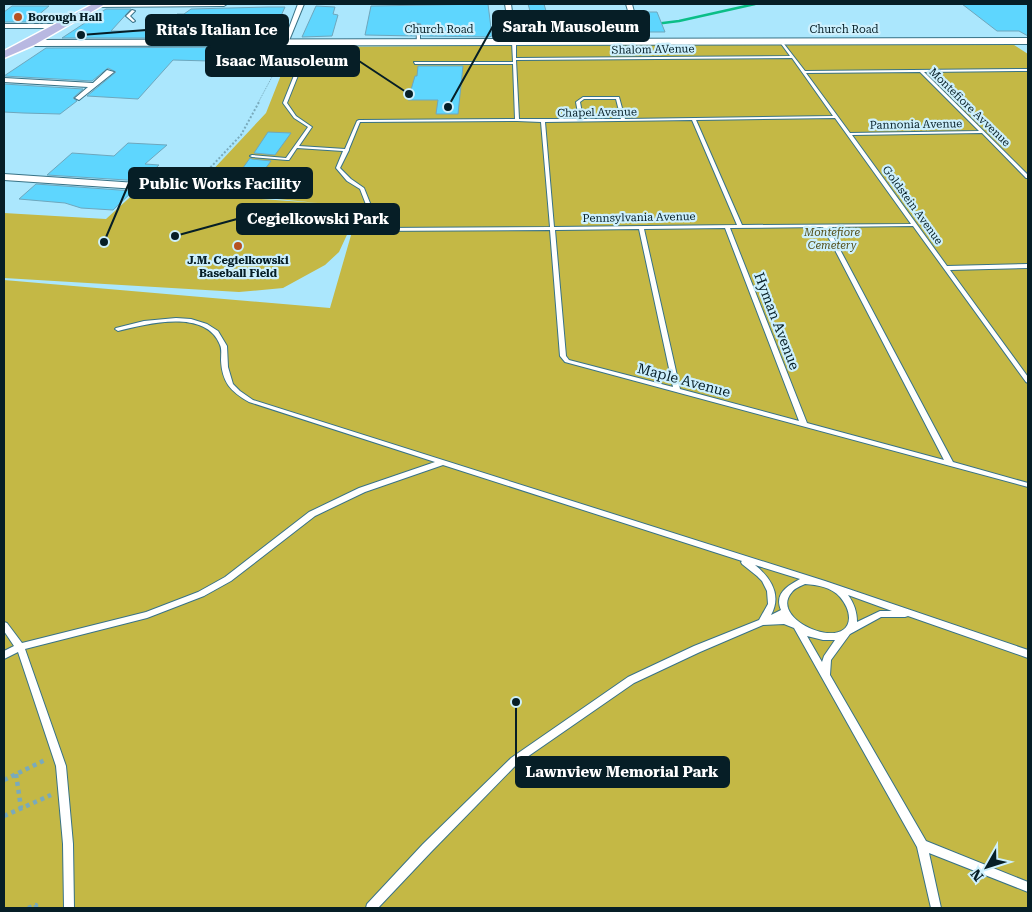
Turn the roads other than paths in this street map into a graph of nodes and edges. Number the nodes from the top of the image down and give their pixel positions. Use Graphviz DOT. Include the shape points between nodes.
graph roads {
  1 [pos="224,4"];
  2 [pos="301,4"];
  3 [pos="508,4"];
  4 [pos="629,4"];
  5 [pos="98,5"];
  6 [pos="135,8"];
  7 [pos="133,21"];
  8 [pos="411,25"];
  9 [pos="4,26"];
  10 [pos="60,26"];
  11 [pos="781,41"];
  12 [pos="1028,41"];
  13 [pos="309,42"];
  14 [pos="419,42"];
  15 [pos="514,42"];
  16 [pos="640,42"];
  17 [pos="30,43"];
  18 [pos="285,43"];
  19 [pos="4,56"];
  20 [pos="792,57"];
  21 [pos="4,61"];
  22 [pos="514,61"];
  23 [pos="414,63"];
  24 [pos="1028,70"];
  25 [pos="921,71"];
  26 [pos="110,72"];
  27 [pos="804,72"];
  28 [pos="4,80"];
  29 [pos="95,85"];
  30 [pos="79,98"];
  31 [pos="836,117"];
  32 [pos="693,119"];
  33 [pos="517,120"];
  34 [pos="623,120"];
  35 [pos="543,121"];
  36 [pos="580,121"];
  37 [pos="983,132"];
  38 [pos="848,134"];
  39 [pos="297,147"];
  40 [pos="347,150"];
  41 [pos="252,156"];
  42 [pos="4,177"];
  43 [pos="1028,177"];
  44 [pos="181,189"];
  45 [pos="915,225"];
  46 [pos="727,226"];
  47 [pos="740,226"];
  48 [pos="824,226"];
  49 [pos="641,227"];
  50 [pos="553,228"];
  51 [pos="364,230"];
  52 [pos="378,230"];
  53 [pos="1028,266"];
  54 [pos="947,268"];
  55 [pos="118,328"];
  56 [pos="1028,381"];
  57 [pos="677,391"];
  58 [pos="804,425"];
  59 [pos="440,462"];
  60 [pos="950,464"];
  61 [pos="1028,485"];
  62 [pos="732,555"];
  63 [pos="828,585"];
  64 [pos="786,612"];
  65 [pos="913,614"];
  66 [pos="762,622"];
  67 [pos="4,625"];
  68 [pos="797,626"];
  69 [pos="845,632"];
  70 [pos="20,647"];
  71 [pos="1028,654"];
  72 [pos="4,655"];
  73 [pos="825,676"];
  74 [pos="922,845"];
  75 [pos="1028,887"];
  76 [pos="69,908"];
  77 [pos="371,908"];
  78 [pos="936,908"];
  1 -- 6 [label="street"];
  2 -- 18 [label="street"];
  3 -- 15 [label="street"];
  4 -- 16 [label="street"];
  5 -- 6 [label="street"];
  5 -- 10 [label="main road"];
  6 -- 7 [label="lane" via="128,16"];
  8 -- 14 [label="lane" via="418,25"];
  9 -- 10 [label="street"];
  10 -- 17 [label="main road"];
  11 -- 12 [label="street, Church Road"];
  11 -- 16 [label="street, Church Road"];
  11 -- 20 [label="lane, Goldstein Avenue"];
  13 -- 14 [label="street, Church Road"];
  13 -- 18 [label="street, Church Road"];
  13 -- 39 [label="lane" via="285,103 295,117 310,127"];
  14 -- 15 [label="street, Church Road"];
  15 -- 16 [label="street, Church Road"];
  15 -- 22 [label="lane"];
  17 -- 18 [label="street, Church Road"];
  17 -- 19 [label="main road"];
  17 -- 21 [label="main road"];
  20 -- 22 [label="lane, Shalom AVenue"];
  20 -- 27 [label="lane, Goldstein Avenue"];
  22 -- 23 [label="lane, Shalom AVenue"];
  22 -- 33 [label="lane"];
  24 -- 25 [label="lane"];
  25 -- 27 [label="lane"];
  25 -- 37 [label="lane, Montefiore Avvenue"];
  26 -- 29 [label="street"];
  27 -- 31 [label="lane, Goldstein Avenue"];
  28 -- 29 [label="street"];
  29 -- 30 [label="street"];
  31 -- 32 [label="lane, Chapel Avenue"];
  31 -- 38 [label="lane, Goldstein Avenue"];
  32 -- 34 [label="lane, Chapel Avenue"];
  32 -- 47 [label="lane"];
  33 -- 35 [label="lane, Chapel Avenue"];
  33 -- 40 [label="lane, Chapel Avenue" via="359,121"];
  34 -- 36 [label="lane, Chapel Avenue"];
  34 -- 36 [label="lane" via="618,98 583,98 578,102"];
  35 -- 36 [label="lane, Chapel Avenue"];
  35 -- 50 [label="lane, Maple Avenue"];
  37 -- 38 [label="lane, Pannonia Avenue"];
  37 -- 43 [label="lane, Montefiore Avvenue"];
  38 -- 45 [label="lane, Goldstein Avenue"];
  39 -- 40 [label="lane"];
  39 -- 41 [label="lane" via="287,159"];
  40 -- 52 [label="lane" via="338,168 362,188"];
  42 -- 44 [label="street"];
  45 -- 48 [label="lane, Pennsylvania Avenue"];
  45 -- 54 [label="lane, Goldstein Avenue"];
  46 -- 47 [label="lane, Pennsylvania Avenue"];
  46 -- 49 [label="lane, Pennsylvania Avenue"];
  46 -- 58 [label="lane, Hyman Avenue"];
  47 -- 48 [label="lane, Pennsylvania Avenue"];
  48 -- 60 [label="lane"];
  49 -- 50 [label="lane, Pennsylvania Avenue"];
  49 -- 57 [label="lane"];
  50 -- 52 [label="lane, Pennsylvania Avenue"];
  50 -- 57 [label="lane, Maple Avenue" via="563,356 567,361"];
  51 -- 52 [label="lane, Pennsylvania Avenue"];
  53 -- 54 [label="lane"];
  54 -- 56 [label="lane, Goldstein Avenue"];
  55 -- 59 [label="lane" via="169,319 192,321 213,329 223,344 226,379 235,392 250,401"];
  57 -- 58 [label="lane, Maple Avenue"];
  58 -- 60 [label="lane, Maple Avenue"];
  59 -- 62 [label="lane"];
  59 -- 70 [label="lane" via="362,490 312,514 228,578 201,594 148,614"];
  60 -- 61 [label="lane, Maple Avenue"];
  62 -- 63 [label="lane"];
  62 -- 66 [label="lane" via="754,567 769,587 772,604"];
  63 -- 64 [label="lane" via="816,581 794,584 784,598"];
  63 -- 65 [label="lane"];
  63 -- 69 [label="lane" via="843,595 852,607 852,624"];
  64 -- 66 [label="lane"];
  64 -- 68 [label="lane"];
  65 -- 69 [label="lane" via="880,614"];
  65 -- 71 [label="lane"];
  66 -- 68 [label="lane"];
  66 -- 77 [label="lane" via="631,680 514,761"];
  67 -- 70 [label="lane"];
  68 -- 69 [label="lane" via="819,637"];
  68 -- 73 [label="lane"];
  69 -- 73 [label="lane" via="827,659"];
  70 -- 72 [label="lane"];
  70 -- 76 [label="lane" via="61,766 68,844"];
  73 -- 74 [label="lane"];
  74 -- 75 [label="lane"];
  74 -- 78 [label="lane"];
}
